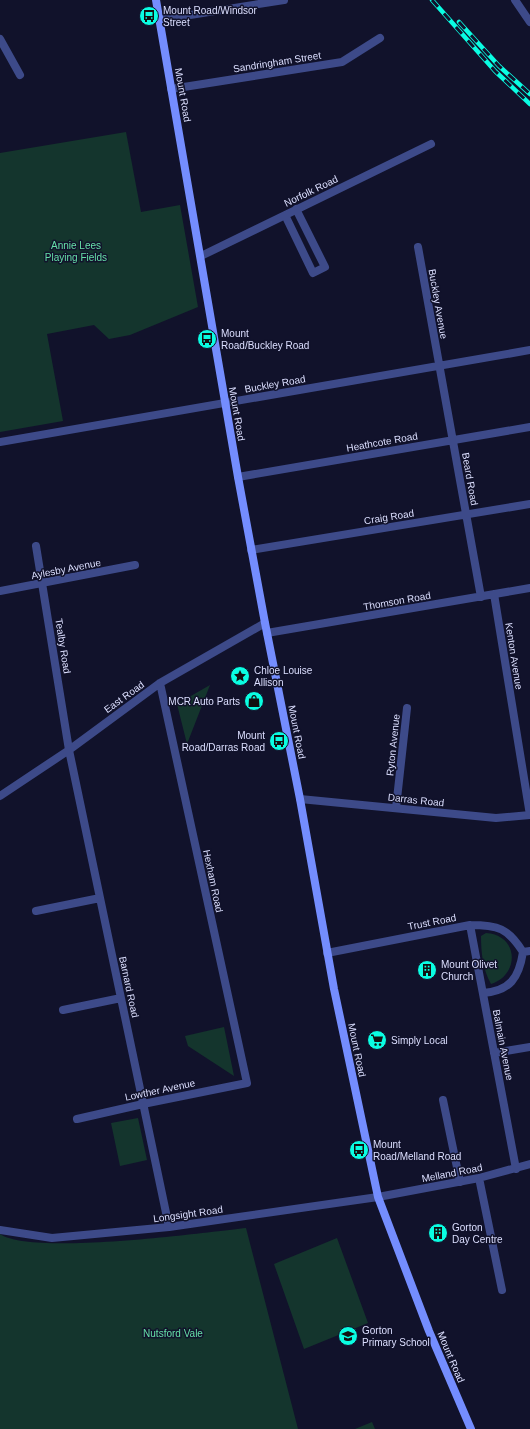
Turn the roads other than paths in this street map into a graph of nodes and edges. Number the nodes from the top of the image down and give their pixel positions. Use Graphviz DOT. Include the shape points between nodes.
graph roads {
  1 [pos="156,0"];
  2 [pos="284,0"];
  3 [pos="515,0"];
  4 [pos="160,20"];
  5 [pos="530,22"];
  6 [pos="380,38"];
  7 [pos="0,39"];
  8 [pos="20,75"];
  9 [pos="172,89"];
  10 [pos="431,144"];
  11 [pos="296,209"];
  12 [pos="286,215"];
  13 [pos="418,247"];
  14 [pos="201,256"];
  15 [pos="530,350"];
  16 [pos="439,366"];
  17 [pos="225,404"];
  18 [pos="530,427"];
  19 [pos="452,440"];
  20 [pos="0,442"];
  21 [pos="238,477"];
  22 [pos="530,504"];
  23 [pos="466,515"];
  24 [pos="36,546"];
  25 [pos="251,550"];
  26 [pos="135,565"];
  27 [pos="43,583"];
  28 [pos="530,588"];
  29 [pos="0,592"];
  30 [pos="494,594"];
  31 [pos="481,597"];
  32 [pos="265,623"];
  33 [pos="267,633"];
  34 [pos="160,683"];
  35 [pos="407,708"];
  36 [pos="68,750"];
  37 [pos="0,796"];
  38 [pos="300,798"];
  39 [pos="396,808"];
  40 [pos="530,815"];
  41 [pos="100,898"];
  42 [pos="36,911"];
  43 [pos="470,925"];
  44 [pos="527,952"];
  45 [pos="327,953"];
  46 [pos="482,993"];
  47 [pos="121,998"];
  48 [pos="63,1010"];
  49 [pos="530,1047"];
  50 [pos="494,1053"];
  51 [pos="248,1083"];
  52 [pos="443,1100"];
  53 [pos="143,1104"];
  54 [pos="78,1119"];
  55 [pos="530,1164"];
  56 [pos="516,1169"];
  57 [pos="479,1178"];
  58 [pos="460,1182"];
  59 [pos="378,1198"];
  60 [pos="169,1227"];
  61 [pos="0,1231"];
  62 [pos="502,1290"];
  63 [pos="471,1429"];
  1 -- 4 [label="main road, Mount Road"];
  2 -- 4 [label="street"];
  3 -- 5 [label="street"];
  4 -- 9 [label="main road, Mount Road"];
  6 -- 9 [label="street, Sandringham Street" via="342,62"];
  7 -- 8 [label="street"];
  9 -- 14 [label="main road, Mount Road"];
  10 -- 11 [label="street, Norfolk Road"];
  11 -- 12 [label="street, Norfolk Road"];
  11 -- 12 [label="street" via="325,267 313,272"];
  12 -- 14 [label="street, Norfolk Road"];
  13 -- 16 [label="street, Buckley Avenue"];
  14 -- 17 [label="main road, Mount Road"];
  15 -- 16 [label="street, Buckley Road"];
  16 -- 17 [label="street, Buckley Road"];
  16 -- 19 [label="street, Beard Road"];
  17 -- 20 [label="street, Buckley Road"];
  17 -- 21 [label="main road, Mount Road"];
  18 -- 19 [label="street, Heathcote Road"];
  19 -- 21 [label="street, Heathcote Road"];
  19 -- 23 [label="street, Beard Road"];
  21 -- 25 [label="main road, Mount Road"];
  22 -- 23 [label="street, Craig Road"];
  23 -- 25 [label="street, Craig Road"];
  23 -- 31 [label="street, Beard Road"];
  24 -- 27 [label="street, Tealby Road"];
  25 -- 32 [label="main road, Mount Road"];
  26 -- 27 [label="street, Aylesby Avenue"];
  27 -- 29 [label="street, Aylesby Avenue"];
  27 -- 36 [label="street, Tealby Road"];
  28 -- 30 [label="street, Thomson Road"];
  30 -- 31 [label="street, Thomson Road"];
  30 -- 40 [label="street, Kenton Avenue"];
  31 -- 33 [label="street, Thomson Road"];
  32 -- 33 [label="main road, Mount Road"];
  32 -- 34 [label="street, East Road"];
  33 -- 38 [label="main road, Mount Road"];
  34 -- 36 [label="street, East Road"];
  34 -- 51 [label="street, Hexham Road"];
  35 -- 39 [label="street, Ryton Avenue"];
  36 -- 37 [label="street, East Road"];
  36 -- 41 [label="street, Barnard Road"];
  38 -- 39 [label="street, Darras Road"];
  38 -- 45 [label="main road, Mount Road"];
  39 -- 40 [label="street, Darras Road" via="496,818"];
  41 -- 42 [label="street"];
  41 -- 47 [label="street, Barnard Road"];
  43 -- 44 [label="street, Trust Road" via="491,925 507,931"];
  43 -- 45 [label="street, Trust Road"];
  43 -- 46 [label="street, Balmain Avenue"];
  44 -- 46 [label="street" via="514,980 501,990"];
  45 -- 59 [label="main road, Mount Road"];
  46 -- 50 [label="street, Balmain Avenue"];
  47 -- 48 [label="street"];
  47 -- 53 [label="street, Barnard Road"];
  49 -- 50 [label="street"];
  50 -- 56 [label="street, Balmain Avenue"];
  51 -- 53 [label="street, Lowther Avenue"];
  52 -- 58 [label="street"];
  53 -- 54 [label="street, Lowther Avenue"];
  53 -- 60 [label="street, Barnard Road"];
  55 -- 56 [label="street, Melland Road"];
  56 -- 57 [label="street, Melland Road"];
  57 -- 58 [label="street, Melland Road"];
  57 -- 62 [label="street"];
  58 -- 59 [label="street, Melland Road"];
  59 -- 60 [label="street, Longsight Road"];
  59 -- 63 [label="main road, Mount Road" via="429,1331"];
  60 -- 61 [label="street, Longsight Road" via="52,1238"];
}
